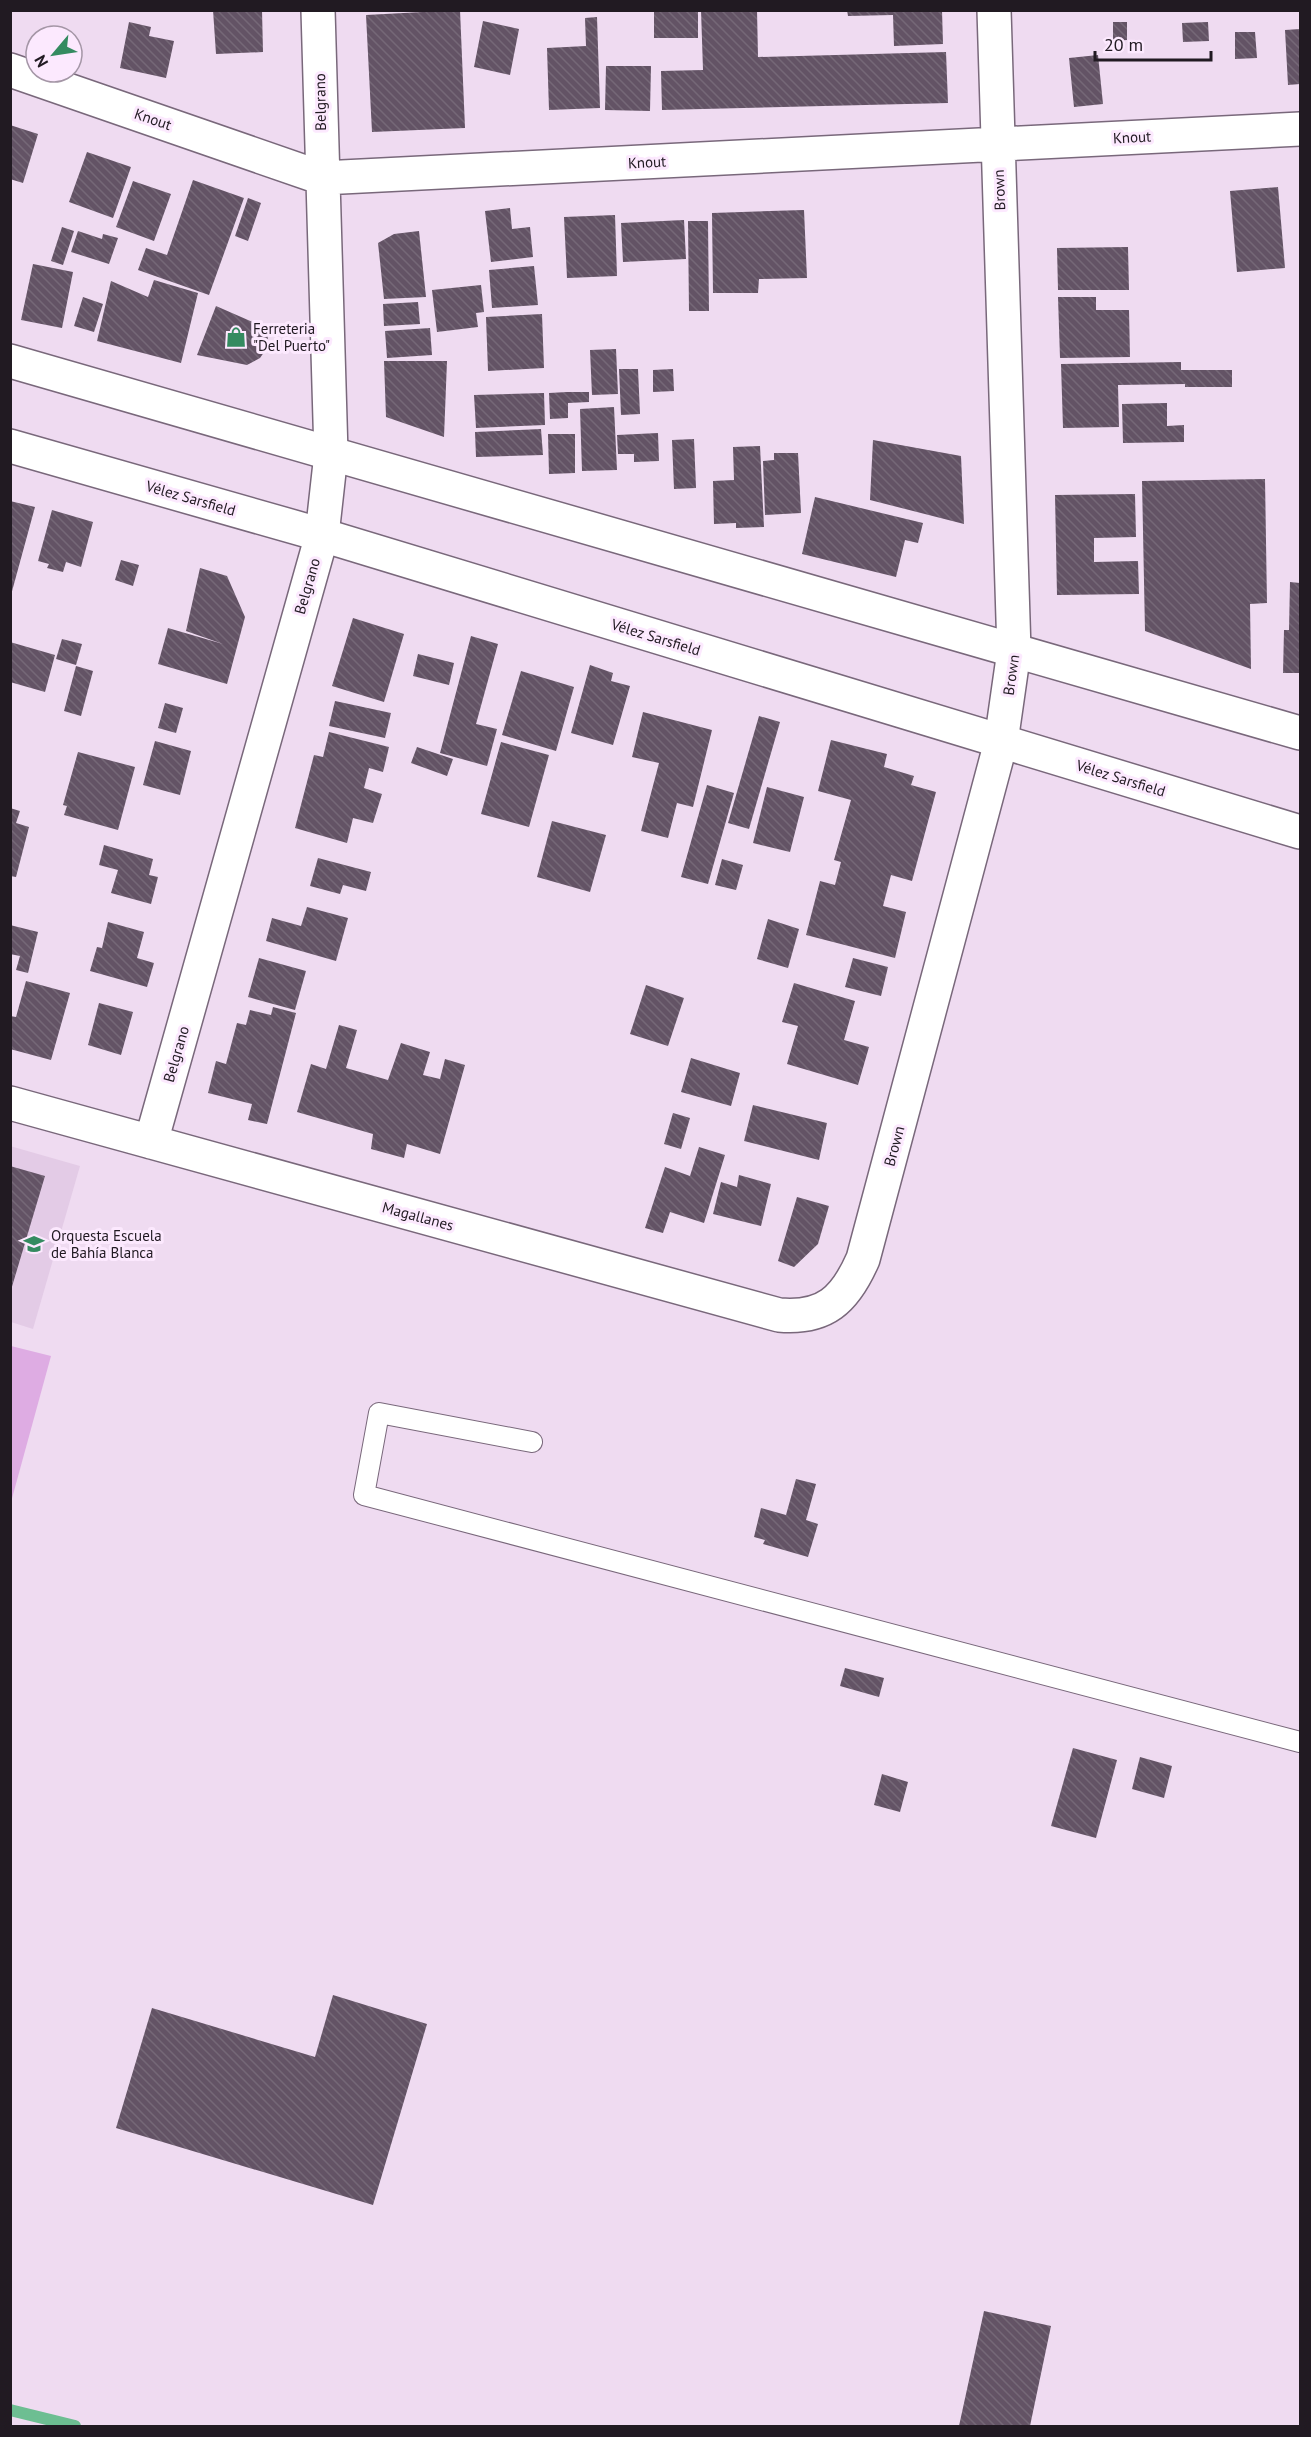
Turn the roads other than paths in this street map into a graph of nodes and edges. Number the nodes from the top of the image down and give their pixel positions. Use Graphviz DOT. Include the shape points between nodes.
graph roads {
  1 [pos="318,10"];
  2 [pos="994,10"];
  3 [pos="10,70"];
  4 [pos="1300,129"];
  5 [pos="998,144"];
  6 [pos="322,178"];
  7 [pos="10,361"];
  8 [pos="10,446"];
  9 [pos="331,454"];
  10 [pos="322,535"];
  11 [pos="1014,651"];
  12 [pos="1300,733"];
  13 [pos="1001,742"];
  14 [pos="1300,832"];
  15 [pos="10,1103"];
  16 [pos="151,1142"];
  17 [pos="826,1307"];
  18 [pos="532,1442"];
  19 [pos="1300,1742"];
  1 -- 6 [label="street, Belgrano"];
  2 -- 5 [label="street, Brown"];
  3 -- 6 [label="street, Knout"];
  4 -- 5 [label="street, Knout"];
  5 -- 6 [label="street, Knout"];
  5 -- 11 [label="street, Brown"];
  6 -- 9 [label="street, Belgrano"];
  7 -- 9 [label="street"];
  8 -- 10 [label="street, Vélez Sarsfield"];
  9 -- 10 [label="street, Belgrano"];
  9 -- 11 [label="street"];
  10 -- 13 [label="street, Vélez Sarsfield"];
  10 -- 16 [label="street, Belgrano"];
  11 -- 12 [label="street"];
  11 -- 13 [label="street, Brown"];
  13 -- 14 [label="street, Vélez Sarsfield"];
  13 -- 17 [label="street, Brown" via="864,1260 853,1282"];
  15 -- 16 [label="street, Magallanes"];
  16 -- 17 [label="street, Magallanes" via="778,1315 812,1314"];
  18 -- 19 [label="lane" via="378,1413 364,1495"];
}
